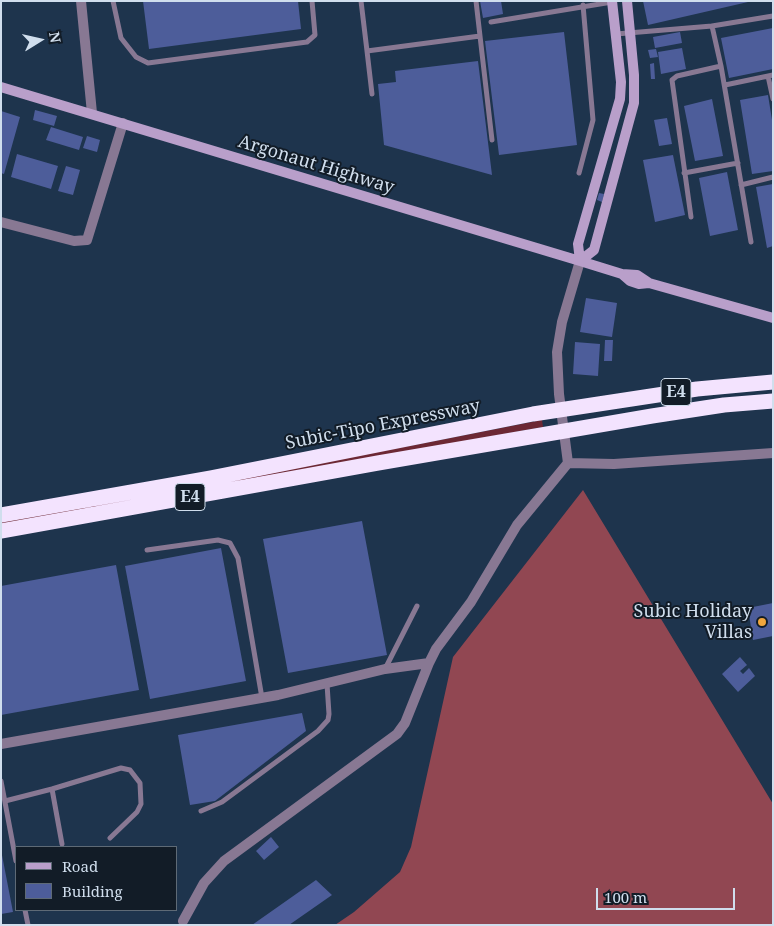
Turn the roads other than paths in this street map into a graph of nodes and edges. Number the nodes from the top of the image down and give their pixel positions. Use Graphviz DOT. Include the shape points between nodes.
graph roads {
  1 [pos="82,1"];
  2 [pos="113,1"];
  3 [pos="312,1"];
  4 [pos="361,1"];
  5 [pos="476,1"];
  6 [pos="626,1"];
  7 [pos="612,2"];
  8 [pos="583,5"];
  9 [pos="773,16"];
  10 [pos="492,22"];
  11 [pos="712,26"];
  12 [pos="630,33"];
  13 [pos="616,34"];
  14 [pos="480,36"];
  15 [pos="368,51"];
  16 [pos="721,66"];
  17 [pos="771,75"];
  18 [pos="725,85"];
  19 [pos="1,87"];
  20 [pos="372,94"];
  21 [pos="773,99"];
  22 [pos="92,113"];
  23 [pos="123,123"];
  24 [pos="492,140"];
  25 [pos="738,163"];
  26 [pos="579,172"];
  27 [pos="684,173"];
  28 [pos="773,177"];
  29 [pos="741,185"];
  30 [pos="692,217"];
  31 [pos="1,222"];
  32 [pos="751,242"];
  33 [pos="580,261"];
  34 [pos="773,318"];
  35 [pos="773,382"];
  36 [pos="773,401"];
  37 [pos="773,453"];
  38 [pos="568,463"];
  39 [pos="1,515"];
  40 [pos="1,531"];
  41 [pos="147,550"];
  42 [pos="417,606"];
  43 [pos="429,663"];
  44 [pos="385,669"];
  45 [pos="327,684"];
  46 [pos="262,698"];
  47 [pos="1,744"];
  48 [pos="1,781"];
  49 [pos="52,789"];
  50 [pos="5,801"];
  51 [pos="201,810"];
  52 [pos="110,838"];
  53 [pos="62,844"];
  54 [pos="15,856"];
  55 [pos="25,911"];
  56 [pos="183,923"];
  57 [pos="28,925"];
  1 -- 22 [label="street"];
  2 -- 3 [label="lane" via="121,38 136,57 148,63 307,42 315,35"];
  4 -- 15 [label="lane"];
  5 -- 14 [label="lane"];
  6 -- 12 [label="street"];
  7 -- 8 [label="lane"];
  7 -- 13 [label="street"];
  8 -- 10 [label="lane"];
  8 -- 26 [label="lane" via="593,120"];
  9 -- 11 [label="lane"];
  11 -- 12 [label="lane"];
  11 -- 16 [label="lane"];
  12 -- 13 [label="lane"];
  12 -- 33 [label="street" via="635,89 630,123 594,250"];
  13 -- 33 [label="street" via="620,99 578,244"];
  14 -- 15 [label="lane"];
  14 -- 24 [label="lane"];
  15 -- 20 [label="lane"];
  16 -- 18 [label="lane"];
  16 -- 27 [label="lane" via="672,80"];
  17 -- 18 [label="lane"];
  17 -- 21 [label="lane"];
  18 -- 25 [label="lane"];
  19 -- 22 [label="street, Argonaut Highway"];
  22 -- 23 [label="street, Argonaut Highway"];
  23 -- 31 [label="street" via="89,236 84,241"];
  23 -- 33 [label="street, Argonaut Highway"];
  25 -- 27 [label="lane"];
  25 -- 29 [label="lane"];
  27 -- 30 [label="lane"];
  28 -- 29 [label="lane"];
  29 -- 32 [label="lane"];
  33 -- 34 [label="street, Argonaut Highway" via="622,274 637,275 648,283"];
  33 -- 38 [label="street" via="562,322 557,352"];
  35 -- 39 [label="highway, Subic-Tipo Expressway / E4" via="705,388 533,414 211,478"];
  36 -- 40 [label="highway, Subic-Tipo Expressway / E4" via="724,405 584,428"];
  37 -- 38 [label="street" via="614,464"];
  38 -- 43 [label="street" via="517,524 471,602"];
  41 -- 46 [label="lane" via="218,540 230,543 238,558"];
  42 -- 44 [label="lane"];
  43 -- 44 [label="street"];
  43 -- 56 [label="street" via="407,718 397,734 224,861 204,883"];
  44 -- 45 [label="street"];
  45 -- 46 [label="street"];
  45 -- 51 [label="lane" via="328,720 318,731 222,802"];
  46 -- 47 [label="street"];
  48 -- 50 [label="lane"];
  49 -- 50 [label="lane"];
  49 -- 52 [label="lane" via="121,768 135,773 142,792 140,808"];
  49 -- 53 [label="lane"];
  50 -- 54 [label="lane"];
  55 -- 57 [label="lane"];
}
